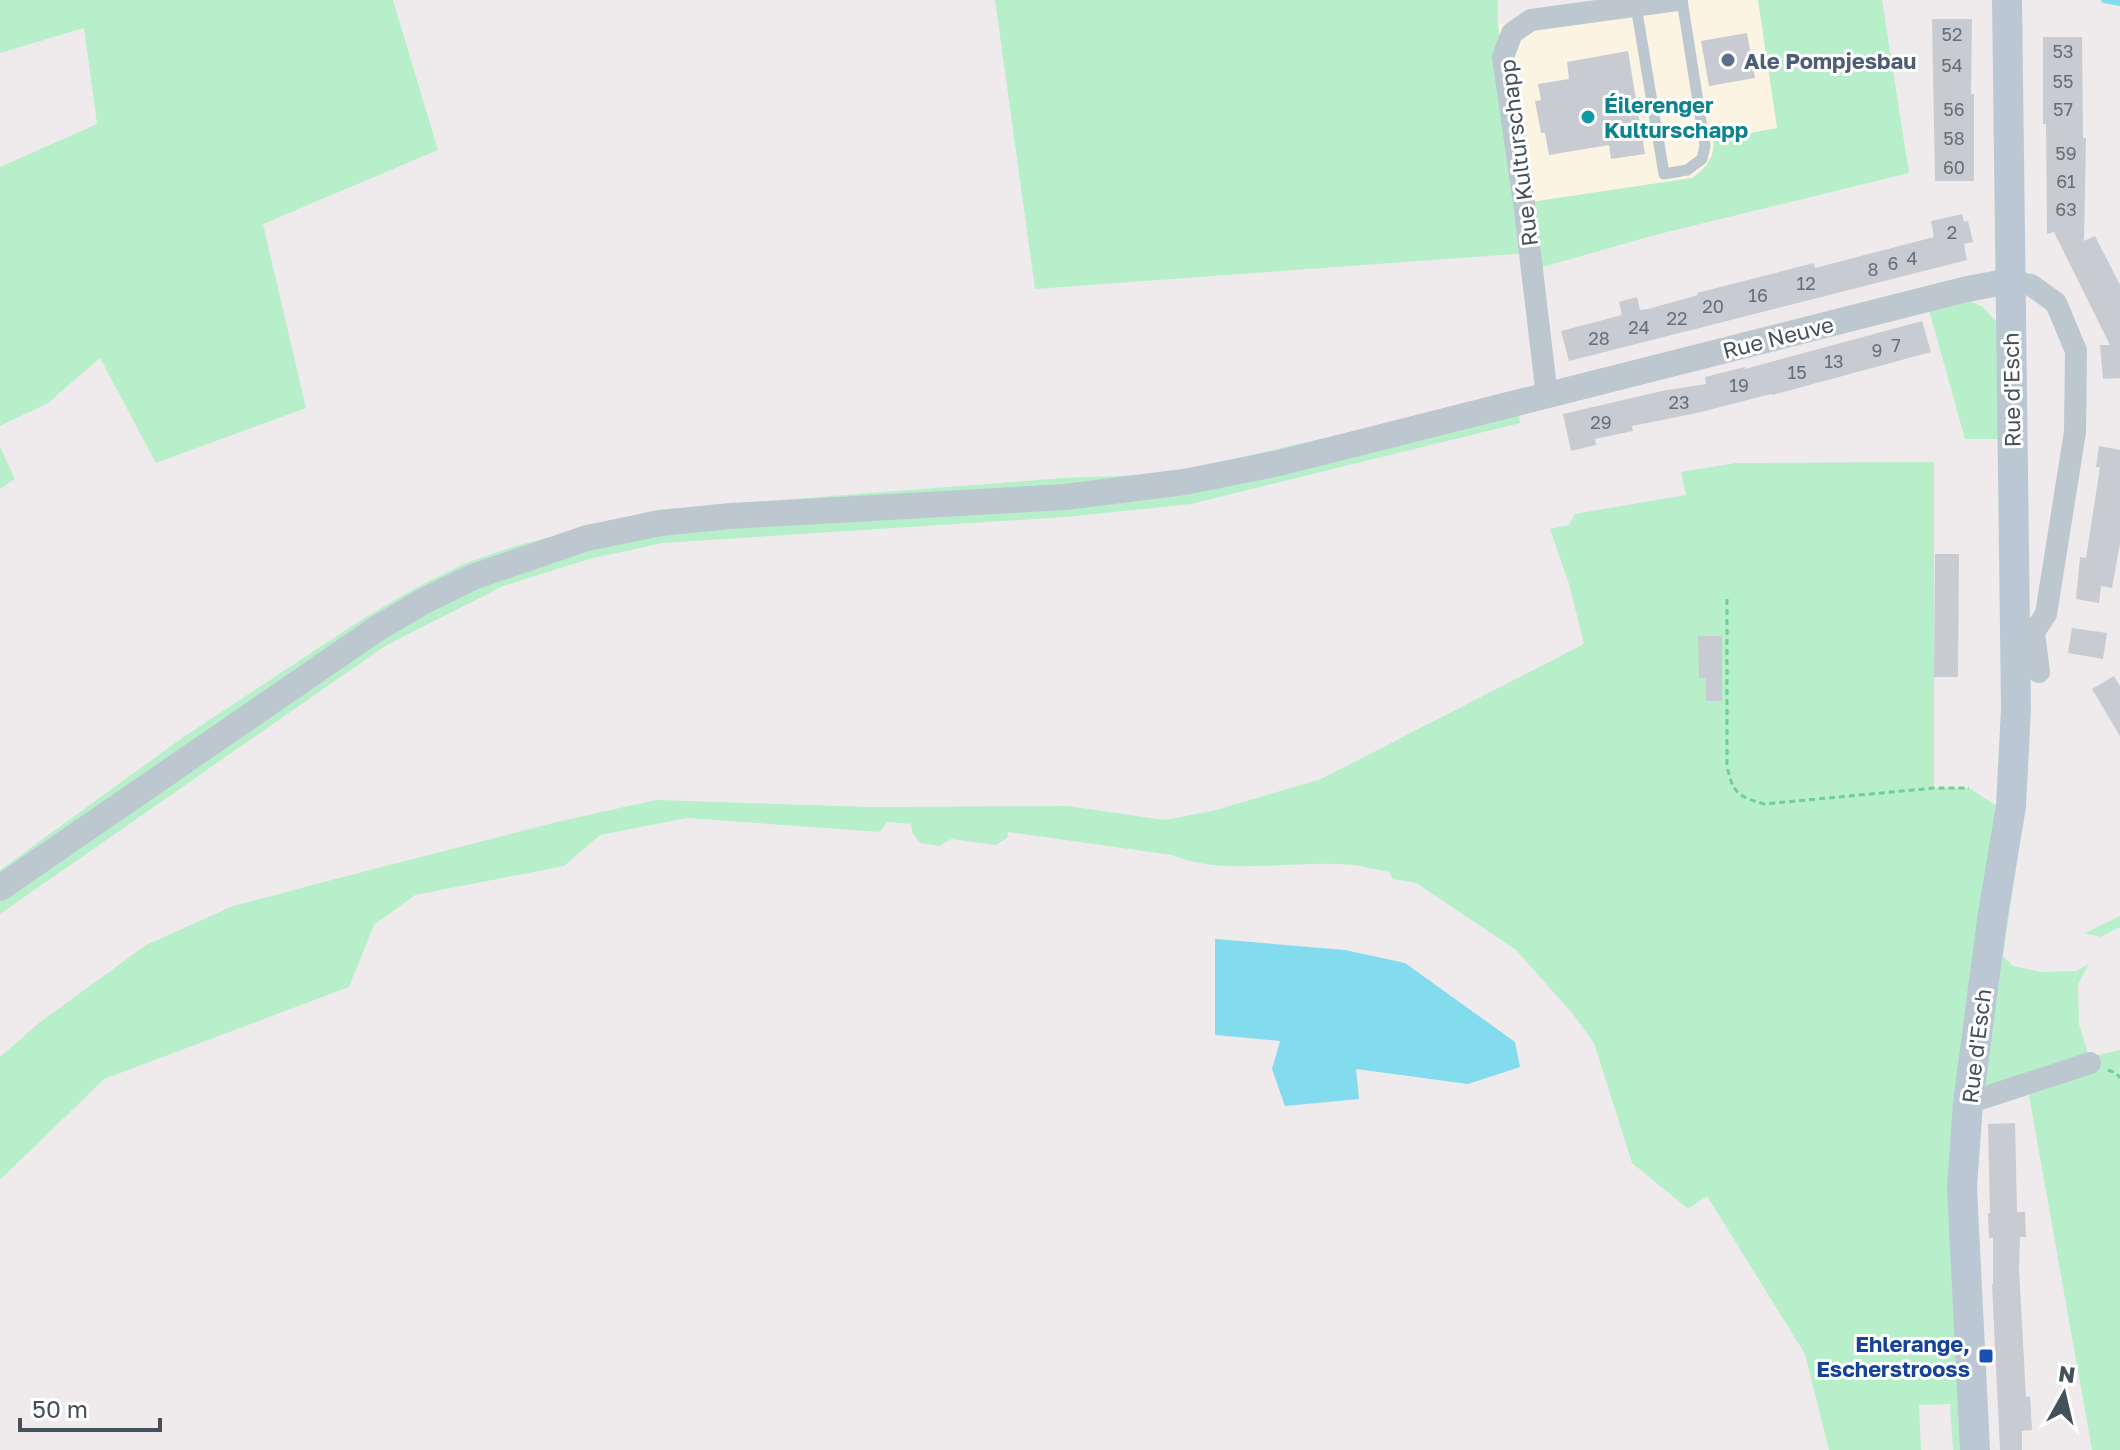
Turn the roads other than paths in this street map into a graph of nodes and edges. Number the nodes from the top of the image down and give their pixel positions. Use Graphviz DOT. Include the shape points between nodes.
graph roads {
  1 [pos="1680,0"];
  2 [pos="2007,0"];
  3 [pos="1636,6"];
  4 [pos="2010,281"];
  5 [pos="1547,396"];
  6 [pos="2024,638"];
  7 [pos="2039,672"];
  8 [pos="0,888"];
  9 [pos="2090,1063"];
  10 [pos="1968,1103"];
  11 [pos="1975,1450"];
  1 -- 3 [label="street, Rue Kulturschapp"];
  1 -- 3 [label="lane" via="1705,146 1702,159 1687,170 1664,174"];
  2 -- 4 [label="main road, Rue d'Esch"];
  3 -- 5 [label="street, Rue Kulturschapp" via="1531,20 1512,33 1503,57"];
  4 -- 5 [label="street, Rue Neuve"];
  4 -- 6 [label="main road, Rue d'Esch"];
  4 -- 6 [label="street, Rue d'Esch" via="2031,285 2056,303 2076,351 2075,432 2046,614"];
  5 -- 8 [label="street, Rue Neuve" via="1184,482 1065,497 746,515 661,523 587,538 473,577 378,628"];
  6 -- 7 [label="street, Rue d'Esch"];
  6 -- 10 [label="main road, Rue d'Esch" via="2011,806"];
  9 -- 10 [label="street"];
  10 -- 11 [label="main road, Rue d'Esch" via="1962,1187"];
}
